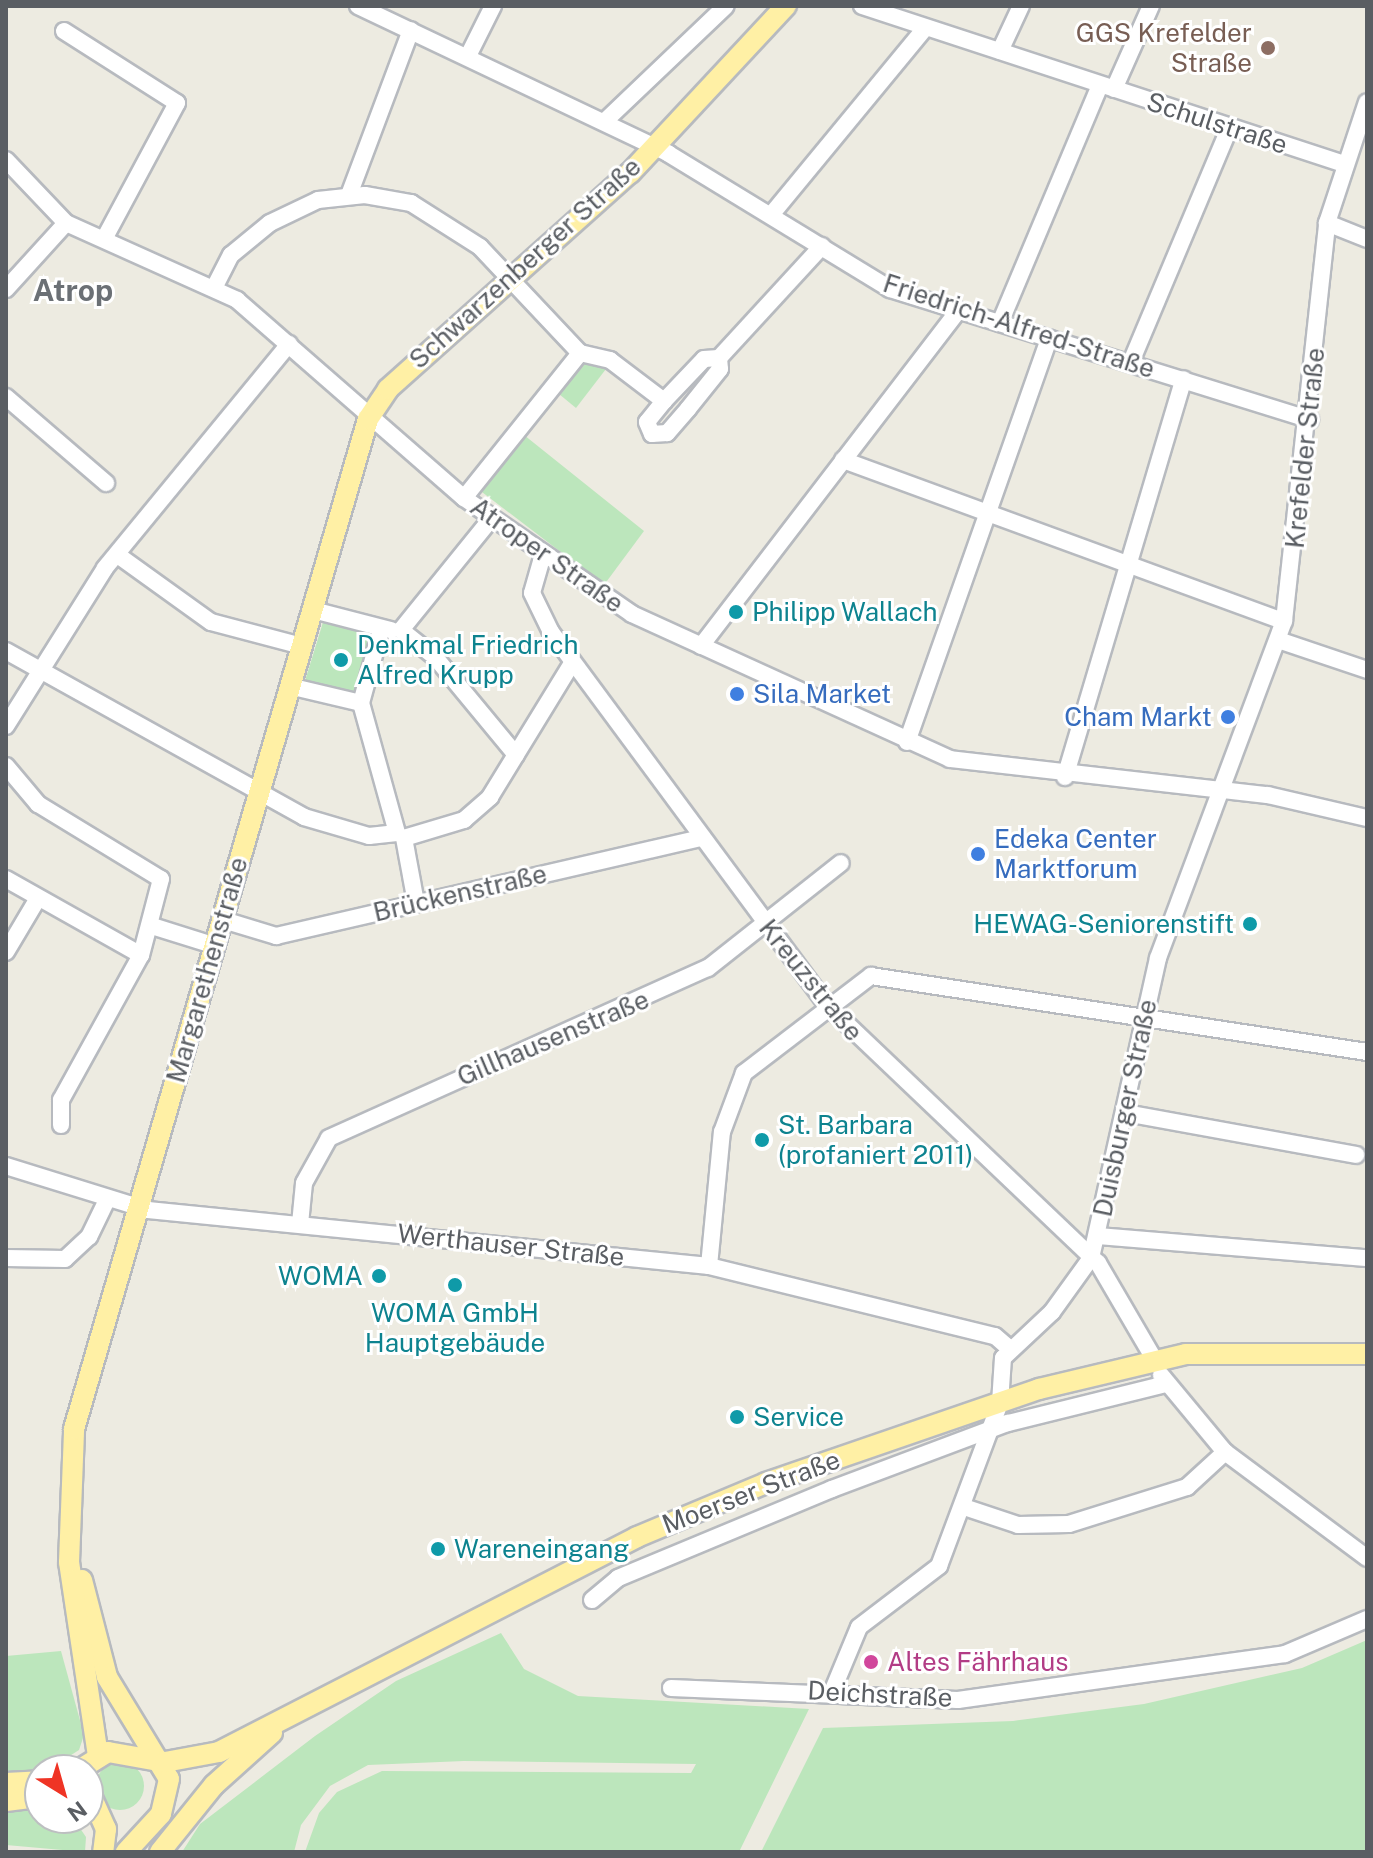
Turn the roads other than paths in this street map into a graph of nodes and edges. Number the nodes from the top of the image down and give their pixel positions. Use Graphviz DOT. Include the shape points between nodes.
graph roads {
  1 [pos="358,6"];
  2 [pos="493,6"];
  3 [pos="726,6"];
  4 [pos="786,6"];
  5 [pos="862,6"];
  6 [pos="1021,6"];
  7 [pos="1151,6"];
  8 [pos="925,28"];
  9 [pos="411,30"];
  10 [pos="64,31"];
  11 [pos="1000,51"];
  12 [pos="468,56"];
  13 [pos="1107,87"];
  14 [pos="1367,102"];
  15 [pos="604,122"];
  16 [pos="1230,127"];
  17 [pos="651,146"];
  18 [pos="6,160"];
  19 [pos="1344,164"];
  20 [pos="349,195"];
  21 [pos="771,215"];
  22 [pos="66,223"];
  23 [pos="1327,223"];
  24 [pos="104,239"];
  25 [pos="1367,239"];
  26 [pos="822,246"];
  27 [pos="513,276"];
  28 [pos="215,286"];
  29 [pos="6,289"];
  30 [pos="958,311"];
  31 [pos="1000,323"];
  32 [pos="1049,338"];
  33 [pos="289,344"];
  34 [pos="580,353"];
  35 [pos="719,358"];
  36 [pos="1131,362"];
  37 [pos="1184,379"];
  38 [pos="6,397"];
  39 [pos="664,401"];
  40 [pos="368,419"];
  41 [pos="1310,420"];
  42 [pos="843,460"];
  43 [pos="106,483"];
  44 [pos="464,498"];
  45 [pos="990,513"];
  46 [pos="491,519"];
  47 [pos="119,556"];
  48 [pos="542,558"];
  49 [pos="1129,562"];
  50 [pos="313,610"];
  51 [pos="1284,621"];
  52 [pos="381,630"];
  53 [pos="401,630"];
  54 [pos="1278,640"];
  55 [pos="302,646"];
  56 [pos="701,646"];
  57 [pos="6,651"];
  58 [pos="572,663"];
  59 [pos="39,670"];
  60 [pos="1367,670"];
  61 [pos="289,686"];
  62 [pos="361,703"];
  63 [pos="6,726"];
  64 [pos="907,742"];
  65 [pos="516,755"];
  66 [pos="6,766"];
  67 [pos="1065,777"];
  68 [pos="1220,789"];
  69 [pos="260,796"];
  70 [pos="1367,818"];
  71 [pos="400,836"];
  72 [pos="701,838"];
  73 [pos="841,863"];
  74 [pos="6,879"];
  75 [pos="38,898"];
  76 [pos="416,903"];
  77 [pos="220,919"];
  78 [pos="765,924"];
  79 [pos="152,926"];
  80 [pos="213,945"];
  81 [pos="6,952"];
  82 [pos="141,955"];
  83 [pos="827,1005"];
  84 [pos="1143,1013"];
  85 [pos="1367,1052"];
  86 [pos="1126,1113"];
  87 [pos="61,1125"];
  88 [pos="1356,1155"];
  89 [pos="6,1166"];
  90 [pos="107,1200"];
  91 [pos="136,1208"];
  92 [pos="300,1224"];
  93 [pos="1097,1236"];
  94 [pos="1366,1254"];
  95 [pos="6,1258"];
  96 [pos="1091,1258"];
  97 [pos="709,1266"];
  98 [pos="1010,1349"];
  99 [pos="1367,1354"];
  100 [pos="1159,1369"];
  101 [pos="1000,1403"];
  102 [pos="988,1435"];
  103 [pos="1225,1452"];
  104 [pos="964,1507"];
  105 [pos="70,1525"];
  106 [pos="1367,1558"];
  107 [pos="592,1600"];
  108 [pos="1367,1619"];
  109 [pos="671,1688"];
  110 [pos="832,1692"];
  111 [pos="302,1709"];
  112 [pos="98,1754"];
  113 [pos="104,1756"];
  114 [pos="140,1757"];
  115 [pos="165,1762"];
  116 [pos="104,1825"];
  117 [pos="102,1852"];
  118 [pos="126,1852"];
  119 [pos="160,1852"];
  1 -- 9 [label="street, Friedrich-Alfred-Straße"];
  2 -- 12 [label="street"];
  3 -- 15 [label="street, Schwarzenberger Straße"];
  4 -- 17 [label="main road, Schwarzenberger Straße"];
  5 -- 8 [label="street, Schulstraße"];
  6 -- 11 [label="street"];
  7 -- 13 [label="street"];
  8 -- 11 [label="street, Schulstraße"];
  8 -- 21 [label="street"];
  9 -- 12 [label="street, Friedrich-Alfred-Straße"];
  9 -- 20 [label="street"];
  10 -- 24 [label="street" via="177,103"];
  11 -- 13 [label="street, Schulstraße"];
  12 -- 15 [label="street, Friedrich-Alfred-Straße"];
  13 -- 16 [label="street, Schulstraße"];
  13 -- 31 [label="street"];
  14 -- 19 [label="street, Krefelder Straße"];
  15 -- 17 [label="street, Friedrich-Alfred-Straße"];
  16 -- 19 [label="street, Schulstraße"];
  16 -- 36 [label="street"];
  17 -- 21 [label="street, Friedrich-Alfred-Straße"];
  17 -- 27 [label="main road, Schwarzenberger Straße" via="630,173"];
  18 -- 22 [label="street, Atroper Straße"];
  19 -- 23 [label="street, Krefelder Straße"];
  20 -- 27 [label="street" via="440,215"];
  20 -- 28 [label="street" via="318,200 270,223 231,255"];
  21 -- 26 [label="street, Friedrich-Alfred-Straße"];
  22 -- 24 [label="street, Atroper Straße"];
  22 -- 29 [label="street"];
  23 -- 25 [label="street"];
  23 -- 41 [label="street, Krefelder Straße"];
  24 -- 28 [label="street, Atroper Straße"];
  26 -- 30 [label="street, Friedrich-Alfred-Straße" via="890,289"];
  26 -- 35 [label="street"];
  27 -- 34 [label="street"];
  27 -- 40 [label="main road, Schwarzenberger Straße" via="388,389"];
  28 -- 33 [label="street, Atroper Straße"];
  30 -- 31 [label="street, Friedrich-Alfred-Straße"];
  30 -- 42 [label="street"];
  31 -- 32 [label="street, Friedrich-Alfred-Straße"];
  32 -- 36 [label="street, Friedrich-Alfred-Straße"];
  32 -- 45 [label="street"];
  33 -- 40 [label="street, Atroper Straße"];
  33 -- 47 [label="street"];
  34 -- 39 [label="street" via="610,360"];
  34 -- 44 [label="street"];
  35 -- 39 [label="street" via="704,359"];
  35 -- 39 [label="street" via="720,369 667,433 652,434 647,422"];
  36 -- 37 [label="street, Friedrich-Alfred-Straße"];
  37 -- 41 [label="street, Friedrich-Alfred-Straße"];
  37 -- 49 [label="street"];
  38 -- 43 [label="street"];
  40 -- 44 [label="street, Atroper Straße"];
  40 -- 50 [label="main road, Margarethenstraße"];
  41 -- 51 [label="street, Krefelder Straße"];
  42 -- 45 [label="street"];
  42 -- 56 [label="street"];
  44 -- 46 [label="street, Atroper Straße"];
  45 -- 49 [label="street"];
  45 -- 64 [label="street"];
  46 -- 48 [label="street, Atroper Straße"];
  46 -- 53 [label="street"];
  47 -- 55 [label="street" via="211,622"];
  47 -- 59 [label="street"];
  48 -- 56 [label="street, Atroper Straße"];
  48 -- 58 [label="street, Kreuzstraße" via="532,593"];
  49 -- 51 [label="street"];
  49 -- 67 [label="street"];
  50 -- 52 [label="street"];
  50 -- 55 [label="main road, Margarethenstraße"];
  51 -- 54 [label="street, Krefelder Straße"];
  52 -- 53 [label="street"];
  52 -- 62 [label="street"];
  53 -- 65 [label="street" via="435,657"];
  54 -- 60 [label="street"];
  54 -- 68 [label="street, Krefelder Straße"];
  55 -- 61 [label="main road, Margarethenstraße"];
  56 -- 64 [label="street, Atroper Straße"];
  57 -- 59 [label="street"];
  58 -- 65 [label="street"];
  58 -- 72 [label="street, Kreuzstraße"];
  59 -- 63 [label="street"];
  59 -- 69 [label="street"];
  61 -- 62 [label="street"];
  61 -- 69 [label="main road, Margarethenstraße"];
  62 -- 71 [label="street"];
  64 -- 67 [label="street, Atroper Straße" via="987,769"];
  65 -- 71 [label="street" via="490,797 464,820"];
  66 -- 79 [label="street" via="38,804 155,871 163,892"];
  67 -- 68 [label="street, Atroper Straße"];
  68 -- 70 [label="street, Atroper Straße"];
  68 -- 84 [label="street, Duisburger Straße"];
  69 -- 71 [label="street" via="350,833"];
  69 -- 77 [label="main road, Margarethenstraße"];
  71 -- 76 [label="street"];
  72 -- 76 [label="street, Brückenstraße"];
  72 -- 78 [label="street, Kreuzstraße"];
  73 -- 78 [label="street, Gillhausenstraße"];
  74 -- 75 [label="street"];
  75 -- 81 [label="street"];
  75 -- 82 [label="street"];
  76 -- 77 [label="street, Brückenstraße" via="276,936"];
  77 -- 80 [label="main road, Margarethenstraße"];
  78 -- 83 [label="street, Kreuzstraße"];
  78 -- 92 [label="street, Gillhausenstraße" via="696,975 329,1138 304,1183"];
  79 -- 80 [label="street"];
  79 -- 82 [label="street"];
  80 -- 91 [label="main road, Margarethenstraße"];
  82 -- 87 [label="street" via="61,1100"];
  83 -- 84 [label="street" via="885,974 1128,1017"];
  83 -- 96 [label="street, Kreuzstraße"];
  83 -- 97 [label="street" via="744,1073 722,1132"];
  84 -- 85 [label="street"];
  84 -- 86 [label="street, Duisburger Straße"];
  86 -- 88 [label="street"];
  86 -- 93 [label="street, Duisburger Straße"];
  89 -- 90 [label="street, Werthauser Straße"];
  90 -- 91 [label="street, Werthauser Straße"];
  90 -- 95 [label="street" via="89,1237 65,1259"];
  91 -- 92 [label="street, Werthauser Straße"];
  91 -- 105 [label="main road, Margarethenstraße" via="74,1429"];
  92 -- 97 [label="street, Werthauser Straße"];
  93 -- 94 [label="street"];
  93 -- 96 [label="street, Duisburger Straße"];
  96 -- 98 [label="street, Duisburger Straße" via="1052,1312"];
  96 -- 100 [label="street, Kreuzstraße"];
  97 -- 98 [label="street, Werthauser Straße" via="995,1336"];
  98 -- 101 [label="street" via="999,1376"];
  99 -- 100 [label="main road, Moerser Straße" via="1253,1355"];
  100 -- 101 [label="main road, Moerser Straße" via="1133,1366"];
  100 -- 102 [label="street, Moerser Straße"];
  100 -- 103 [label="street"];
  101 -- 102 [label="street"];
  101 -- 111 [label="main road, Moerser Straße" via="766,1483 637,1537"];
  102 -- 104 [label="street"];
  102 -- 107 [label="street, Moerser Straße" via="727,1529 618,1578"];
  103 -- 104 [label="street" via="1187,1487 1069,1524 1018,1525"];
  103 -- 106 [label="street"];
  104 -- 110 [label="street" via="925,1583 859,1627"];
  105 -- 112 [label="main road, Margarethenstraße" via="73,1607"];
  105 -- 115 [label="main road, Margarethenstraße" via="107,1677 130,1721"];
  108 -- 110 [label="street, Deichstraße" via="1285,1654 1160,1674 958,1700"];
  109 -- 110 [label="street, Deichstraße"];
  111 -- 115 [label="main road, Moerser Straße" via="219,1752"];
  111 -- 119 [label="main road, Moerser Straße" via="214,1785"];
  113 -- 114 [label="main road"];
  114 -- 115 [label="main road"];
  114 -- 118 [label="main road" via="152,1769 156,1795"];
  115 -- 118 [label="main road" via="169,1790 161,1814"];
  116 -- 117 [label="main road"];
}
